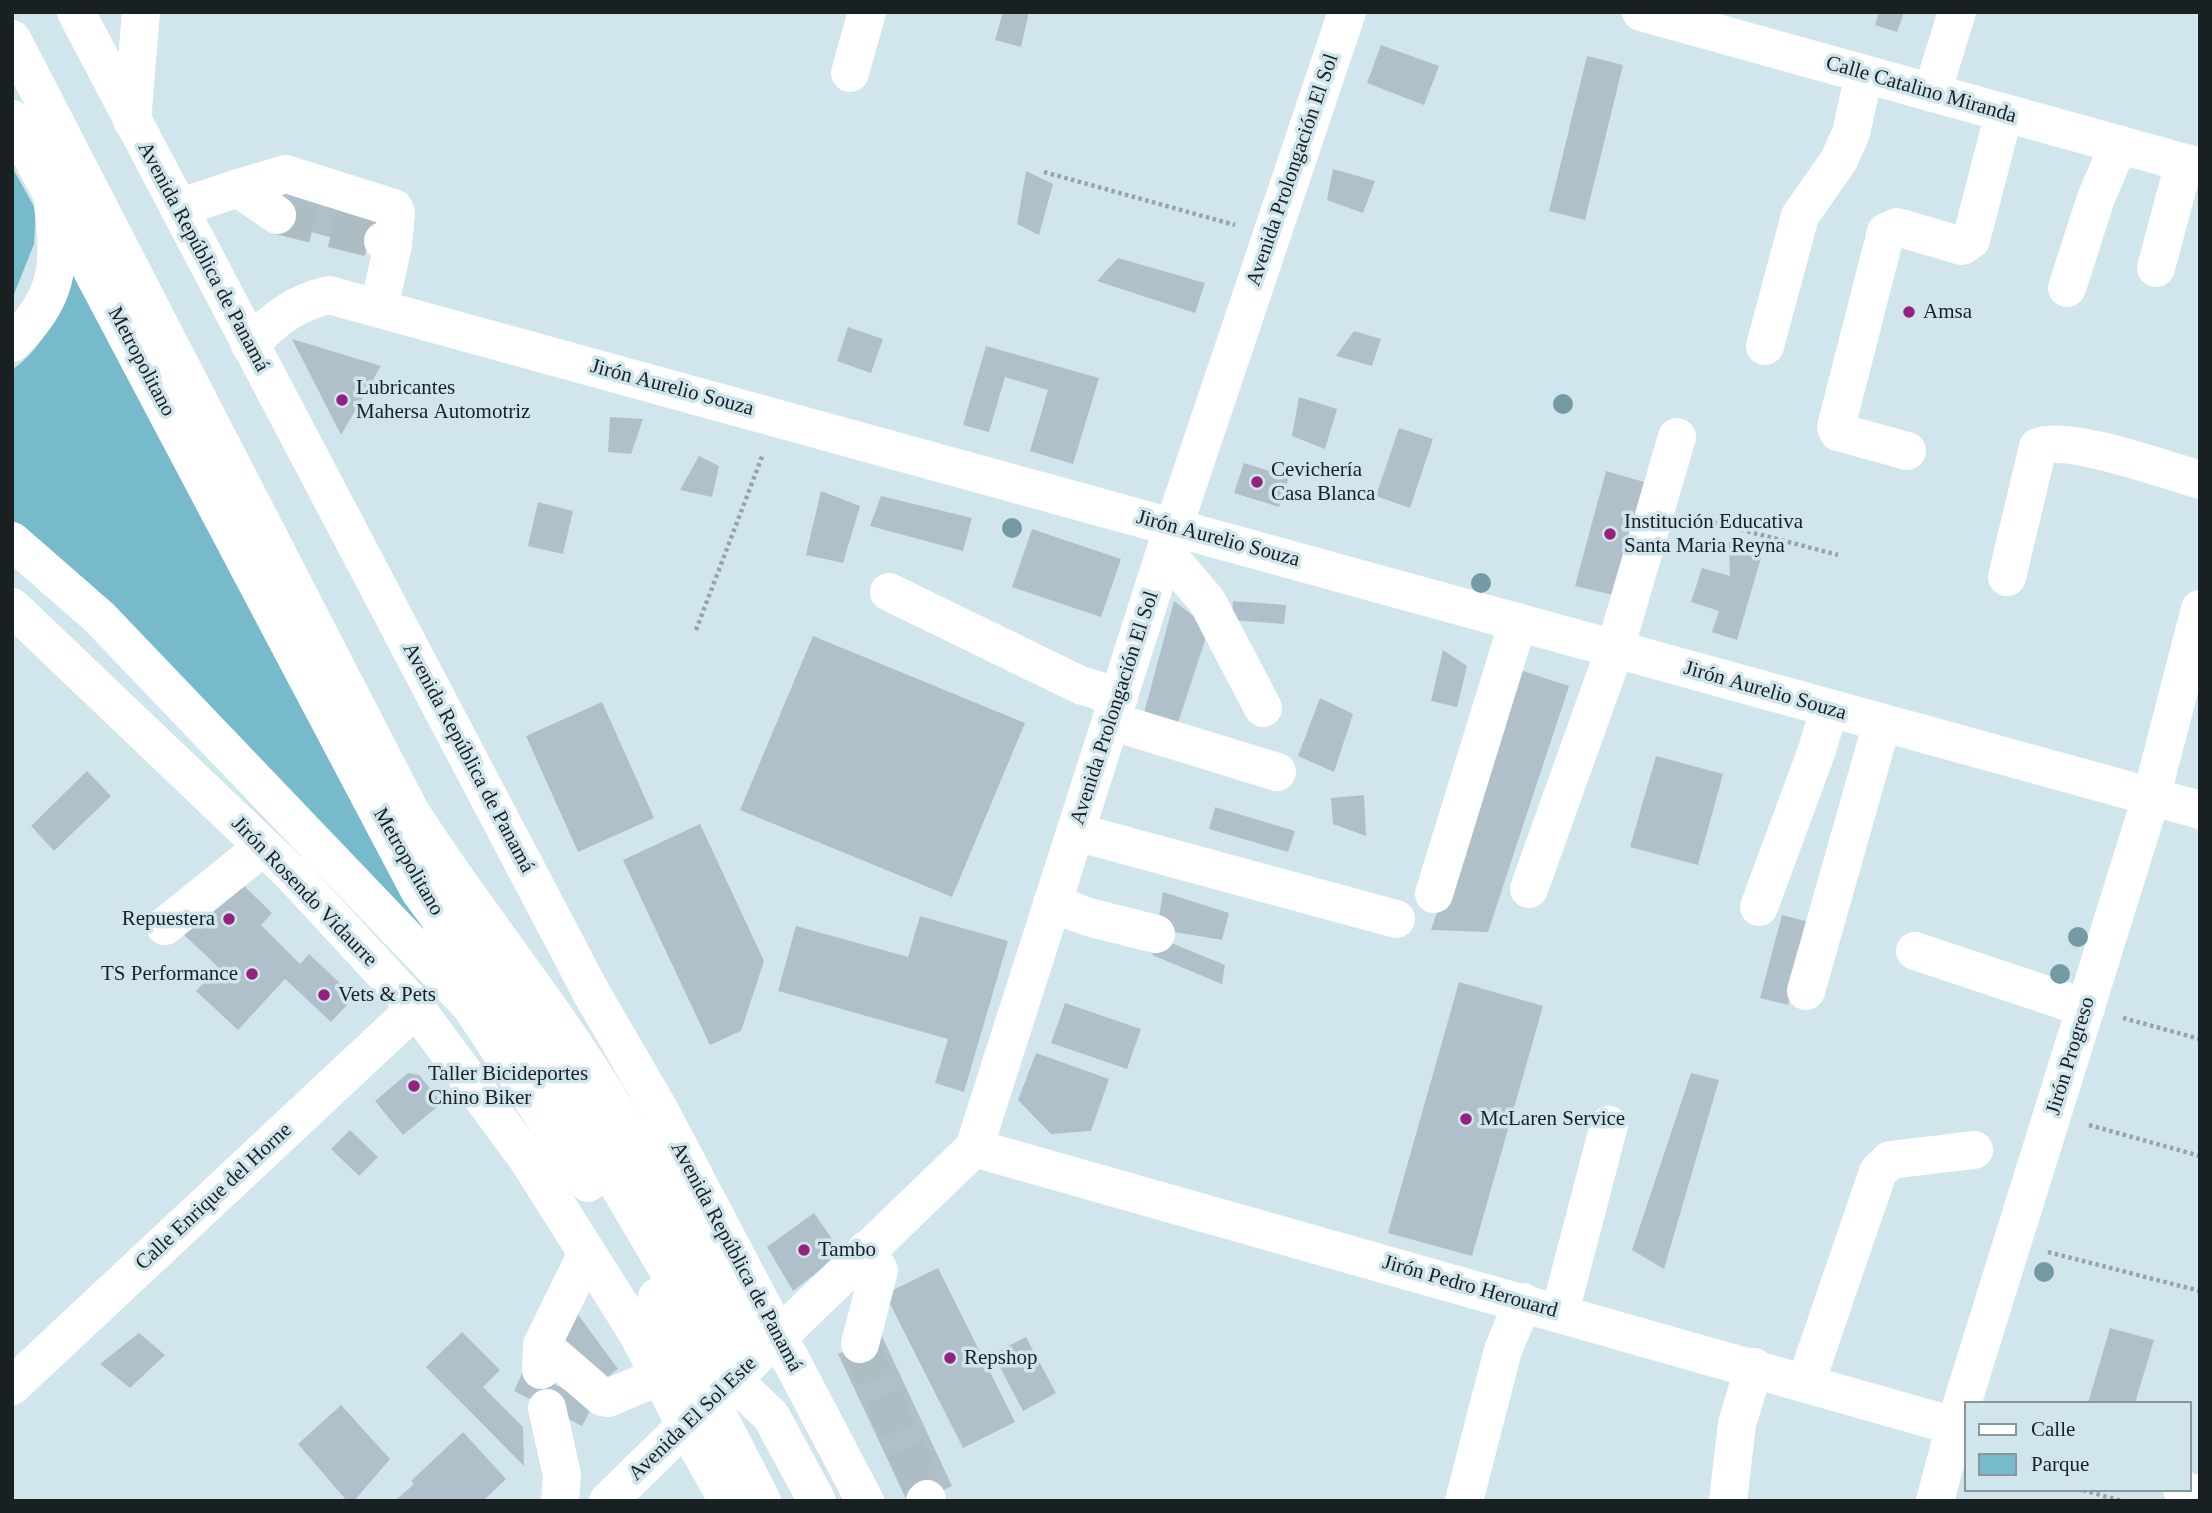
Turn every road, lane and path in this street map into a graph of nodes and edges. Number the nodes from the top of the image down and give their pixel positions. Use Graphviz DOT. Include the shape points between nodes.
graph roads {
  1 [pos="76,12"];
  2 [pos="141,12"];
  3 [pos="867,12"];
  4 [pos="1347,12"];
  5 [pos="1641,12"];
  6 [pos="1957,12"];
  7 [pos="12,38"];
  8 [pos="850,73"];
  9 [pos="1864,74"];
  10 [pos="1932,93"];
  11 [pos="2004,113"];
  12 [pos="12,119"];
  13 [pos="132,121"];
  14 [pos="2119,144"];
  15 [pos="2192,165"];
  16 [pos="1044,172"];
  17 [pos="238,188"];
  18 [pos="51,190"];
  19 [pos="179,208"];
  20 [pos="277,215"];
  21 [pos="1271,235"];
  22 [pos="2156,268"];
  23 [pos="2067,288"];
  24 [pos="379,307"];
  25 [pos="12,343"];
  26 [pos="250,345"];
  27 [pos="1765,346"];
  28 [pos="776,417"];
  29 [pos="1677,437"];
  30 [pos="1907,451"];
  31 [pos="2200,480"];
  32 [pos="1657,507"];
  33 [pos="1169,539"];
  34 [pos="12,541"];
  35 [pos="1838,555"];
  36 [pos="2007,577"];
  37 [pos="888,592"];
  38 [pos="12,607"];
  39 [pos="2200,609"];
  40 [pos="1518,622"];
  41 [pos="696,630"];
  42 [pos="1615,649"];
  43 [pos="2192,676"];
  44 [pos="1263,708"];
  45 [pos="1115,709"];
  46 [pos="1829,709"];
  47 [pos="1882,723"];
  48 [pos="1277,772"];
  49 [pos="2151,797"];
  50 [pos="2200,810"];
  51 [pos="1076,832"];
  52 [pos="264,847"];
  53 [pos="1529,889"];
  54 [pos="1434,894"];
  55 [pos="1052,903"];
  56 [pos="1759,907"];
  57 [pos="1396,919"];
  58 [pos="165,926"];
  59 [pos="1156,934"];
  60 [pos="1915,951"];
  61 [pos="1807,991"];
  62 [pos="2086,1007"];
  63 [pos="416,1008"];
  64 [pos="2200,1039"];
  65 [pos="2052,1114"];
  66 [pos="1609,1125"];
  67 [pos="974,1148"];
  68 [pos="1974,1150"];
  69 [pos="2200,1156"];
  70 [pos="2011,1243"];
  71 [pos="866,1250"];
  72 [pos="587,1252"];
  73 [pos="2200,1291"];
  74 [pos="1523,1302"];
  75 [pos="807,1310"];
  76 [pos="1560,1312"];
  77 [pos="778,1337"];
  78 [pos="1754,1367"];
  79 [pos="543,1376"];
  80 [pos="660,1376"];
  81 [pos="1806,1382"];
  82 [pos="12,1386"];
  83 [pos="720,1393"];
  84 [pos="1967,1401"];
  85 [pos="1960,1427"];
  86 [pos="2090,1492"];
  87 [pos="560,1501"];
  88 [pos="608,1501"];
  89 [pos="728,1501"];
  90 [pos="762,1501"];
  91 [pos="817,1501"];
  92 [pos="865,1501"];
  93 [pos="1464,1501"];
  94 [pos="1728,1501"];
  95 [pos="1935,1501"];
  96 [pos="2122,1501"];
  1 -- 13 [label="street, Avenida República de Panamá"];
  2 -- 13 [label="street"];
  3 -- 8 [label="street"];
  4 -- 21 [label="street, Avenida Prolongación El Sol"];
  5 -- 9 [label="street, Calle Catalino Miranda"];
  6 -- 10 [label="street"];
  7 -- 83 [label="street, Avenida República de Panamá" via="411,811 455,882 570,1038 626,1127"];
  9 -- 10 [label="street, Calle Catalino Miranda"];
  9 -- 27 [label="street" via="1851,134 1839,160 1800,216"];
  10 -- 11 [label="street, Calle Catalino Miranda"];
  11 -- 14 [label="street, Calle Catalino Miranda"];
  11 -- 30 [label="street" via="1971,240 1962,246 1897,227 1886,232 1836,427 1838,432"];
  12 -- 18 [label="street, Metropolitano"];
  13 -- 19 [label="street, Avenida República de Panamá"];
  14 -- 15 [label="street, Calle Catalino Miranda"];
  14 -- 23 [label="street"];
  15 -- 22 [label="street"];
  16 -- 21 [label="path"];
  17 -- 19 [label="street"];
  17 -- 20 [label="street"];
  17 -- 24 [label="street" via="286,174 394,208"];
  18 -- 25 [label="street, Metropolitano" via="59,251 52,285 33,323"];
  18 -- 83 [label="street, Metropolitano" via="419,890 550,1069"];
  19 -- 26 [label="street, Avenida República de Panamá"];
  21 -- 33 [label="street, Avenida Prolongación El Sol"];
  24 -- 26 [label="street, Jirón Aurelio Souza" via="329,295 308,300 284,312"];
  24 -- 28 [label="street, Jirón Aurelio Souza"];
  26 -- 77 [label="street, Avenida República de Panamá" via="592,995 659,1109"];
  28 -- 33 [label="street, Jirón Aurelio Souza"];
  28 -- 41 [label="path"];
  29 -- 32 [label="street"];
  31 -- 36 [label="street" via="2074,444 2048,442 2038,447"];
  32 -- 35 [label="path"];
  32 -- 42 [label="street"];
  33 -- 40 [label="street, Jirón Aurelio Souza"];
  33 -- 44 [label="street"];
  33 -- 45 [label="street, Avenida Prolongación El Sol"];
  34 -- 83 [label="street, Metropolitano" via="99,617 470,1005"];
  37 -- 45 [label="street" via="1080,685"];
  38 -- 52 [label="street, Jirón Rosendo Vidaurre"];
  39 -- 43 [label="street, Jirón Progreso"];
  40 -- 42 [label="street, Jirón Aurelio Souza"];
  40 -- 54 [label="street"];
  42 -- 46 [label="street, Jirón Aurelio Souza"];
  42 -- 53 [label="street"];
  43 -- 49 [label="street, Jirón Progreso"];
  45 -- 48 [label="street"];
  45 -- 51 [label="street, Avenida Prolongación El Sol"];
  46 -- 47 [label="street, Jirón Aurelio Souza"];
  46 -- 56 [label="street"];
  47 -- 49 [label="street, Jirón Aurelio Souza"];
  47 -- 61 [label="street"];
  49 -- 50 [label="street, Jirón Aurelio Souza"];
  49 -- 62 [label="street, Jirón Progreso"];
  51 -- 55 [label="street, Avenida Prolongación El Sol"];
  51 -- 57 [label="street"];
  52 -- 58 [label="street"];
  52 -- 63 [label="street, Jirón Rosendo Vidaurre"];
  55 -- 59 [label="street"];
  55 -- 67 [label="street, Avenida Prolongación El Sol"];
  60 -- 62 [label="street"];
  62 -- 64 [label="path"];
  62 -- 65 [label="street, Jirón Progreso"];
  63 -- 72 [label="street, Jirón Rosendo Vidaurre" via="529,1161"];
  63 -- 82 [label="street, Calle Enrique del Horne"];
  65 -- 69 [label="path"];
  65 -- 70 [label="street, Jirón Progreso"];
  66 -- 76 [label="street"];
  67 -- 71 [label="street, Avenida Prolongación El Sol"];
  67 -- 74 [label="street, Jirón Pedro Herouard"];
  68 -- 81 [label="street" via="1890,1160 1878,1172"];
  70 -- 73 [label="path"];
  70 -- 84 [label="street, Jirón Progreso"];
  71 -- 75 [label="street, Avenida Prolongación El Sol"];
  71 -- 75 [label="street" via="879,1270 860,1344 844,1325"];
  72 -- 79 [label="street"];
  72 -- 80 [label="street, Jirón Rosendo Vidaurre"];
  74 -- 76 [label="street, Jirón Pedro Herouard"];
  74 -- 93 [label="street" via="1503,1350"];
  75 -- 77 [label="street, Avenida Prolongación El Sol"];
  76 -- 78 [label="street, Jirón Pedro Herouard"];
  77 -- 83 [label="street, Avenida El Sol Este"];
  77 -- 92 [label="street, Avenida República de Panamá"];
  78 -- 81 [label="street, Jirón Pedro Herouard"];
  78 -- 94 [label="street" via="1737,1424"];
  79 -- 80 [label="street" via="608,1398"];
  79 -- 87 [label="street" via="562,1475"];
  80 -- 83 [label="street, Jirón Rosendo Vidaurre"];
  81 -- 85 [label="street, Jirón Pedro Herouard"];
  83 -- 88 [label="street, Avenida El Sol Este"];
  83 -- 89 [label="street, Avenida República de Panamá"];
  83 -- 90 [label="street, Metropolitano"];
  83 -- 91 [label="street, Metropolitano" via="771,1416"];
  85 -- 95 [label="street, Jirón Progreso"];
  86 -- 96 [label="path"];
}
